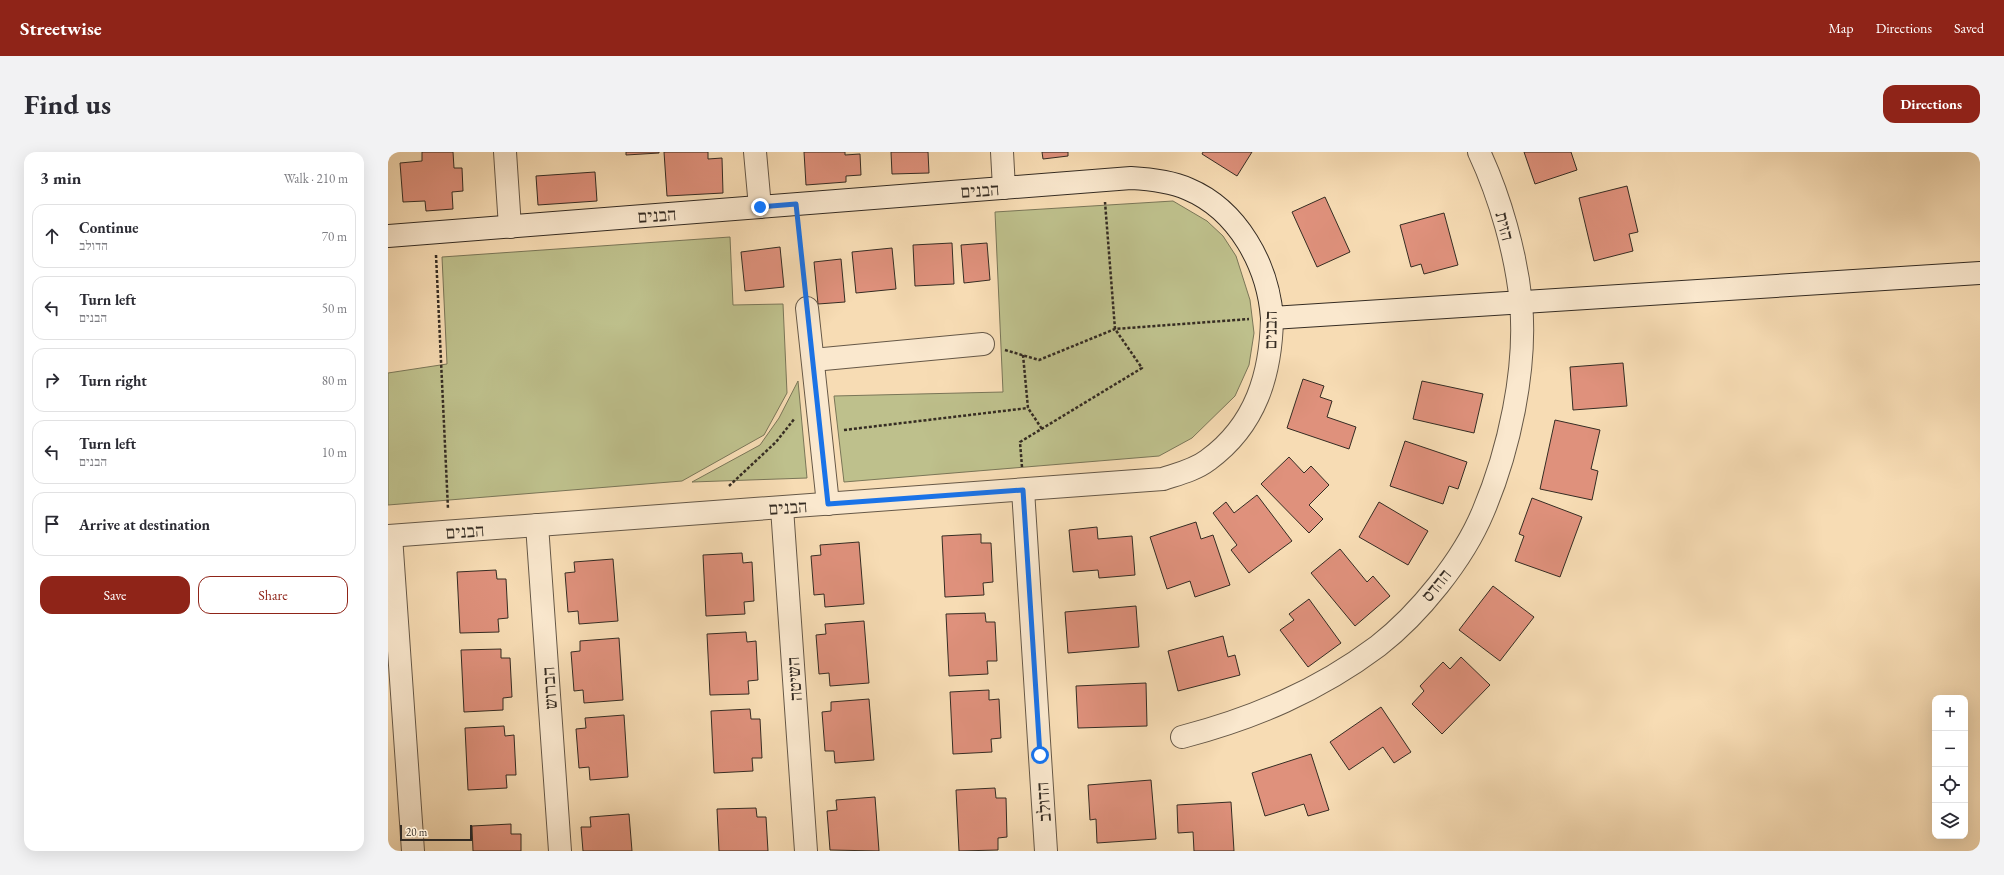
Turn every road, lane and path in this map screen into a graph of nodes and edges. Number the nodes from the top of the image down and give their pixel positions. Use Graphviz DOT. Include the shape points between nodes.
graph roads {
  1 [pos="505,152"];
  2 [pos="755,152"];
  3 [pos="1002,152"];
  4 [pos="1480,152"];
  5 [pos="1103,180"];
  6 [pos="1004,188"];
  7 [pos="796,204"];
  8 [pos="760,207"];
  9 [pos="510,226"];
  10 [pos="435,232"];
  11 [pos="388,236"];
  12 [pos="1980,273"];
  13 [pos="1521,303"];
  14 [pos="807,308"];
  15 [pos="1272,318"];
  16 [pos="1115,329"];
  17 [pos="983,344"];
  18 [pos="1023,355"];
  19 [pos="813,360"];
  20 [pos="815,383"];
  21 [pos="1028,408"];
  22 [pos="1042,429"];
  23 [pos="820,432"];
  24 [pos="725,490"];
  25 [pos="1023,490"];
  26 [pos="828,504"];
  27 [pos="782,508"];
  28 [pos="537,525"];
  29 [pos="449,532"];
  30 [pos="389,536"];
  31 [pos="1182,737"];
  32 [pos="412,851"];
  33 [pos="560,851"];
  34 [pos="806,851"];
  35 [pos="1046,851"];
  1 -- 9 [label="street"];
  2 -- 8 [label="street"];
  3 -- 6 [label="street"];
  4 -- 13 [label="street, הזית" via="1494,184 1503,216"];
  5 -- 6 [label="street, הבנים"];
  5 -- 15 [label="street, הבנים" via="1131,178 1169,182 1188,189 1221,210 1237,226 1257,258 1271,297"];
  5 -- 16 [label="path"];
  6 -- 7 [label="street, הבנים"];
  7 -- 8 [label="street, הבנים"];
  7 -- 14 [label="path"];
  8 -- 9 [label="street, הבנים"];
  9 -- 10 [label="street, הבנים"];
  10 -- 11 [label="street, הבנים"];
  10 -- 29 [label="path"];
  12 -- 13 [label="street"];
  13 -- 15 [label="street"];
  13 -- 31 [label="street, ההדס" via="1521,351 1516,394 1497,475 1483,513 1463,550 1441,580 1414,612 1379,645 1322,682 1272,708 1226,725"];
  14 -- 19 [label="street"];
  15 -- 16 [label="path"];
  15 -- 25 [label="street, הבנים" via="1272,345 1267,373 1258,397 1231,442 1207,461 1163,479"];
  16 -- 18 [label="path" via="1039,360"];
  16 -- 22 [label="path" via="1142,368"];
  17 -- 18 [label="path"];
  17 -- 19 [label="street"];
  18 -- 21 [label="path"];
  19 -- 20 [label="street"];
  20 -- 23 [label="street"];
  20 -- 24 [label="path" via="795,418 776,442"];
  21 -- 22 [label="path"];
  21 -- 23 [label="path"];
  22 -- 25 [label="path" via="1020,442"];
  23 -- 26 [label="street"];
  25 -- 26 [label="street, הבנים"];
  25 -- 35 [label="street, הדולב"];
  26 -- 27 [label="street, הבנים"];
  27 -- 28 [label="street, הבנים"];
  27 -- 34 [label="street, השיטה"];
  28 -- 29 [label="street, הבנים"];
  28 -- 33 [label="street, הברוש"];
  29 -- 30 [label="street, הבנים"];
  30 -- 32 [label="street"];
}
